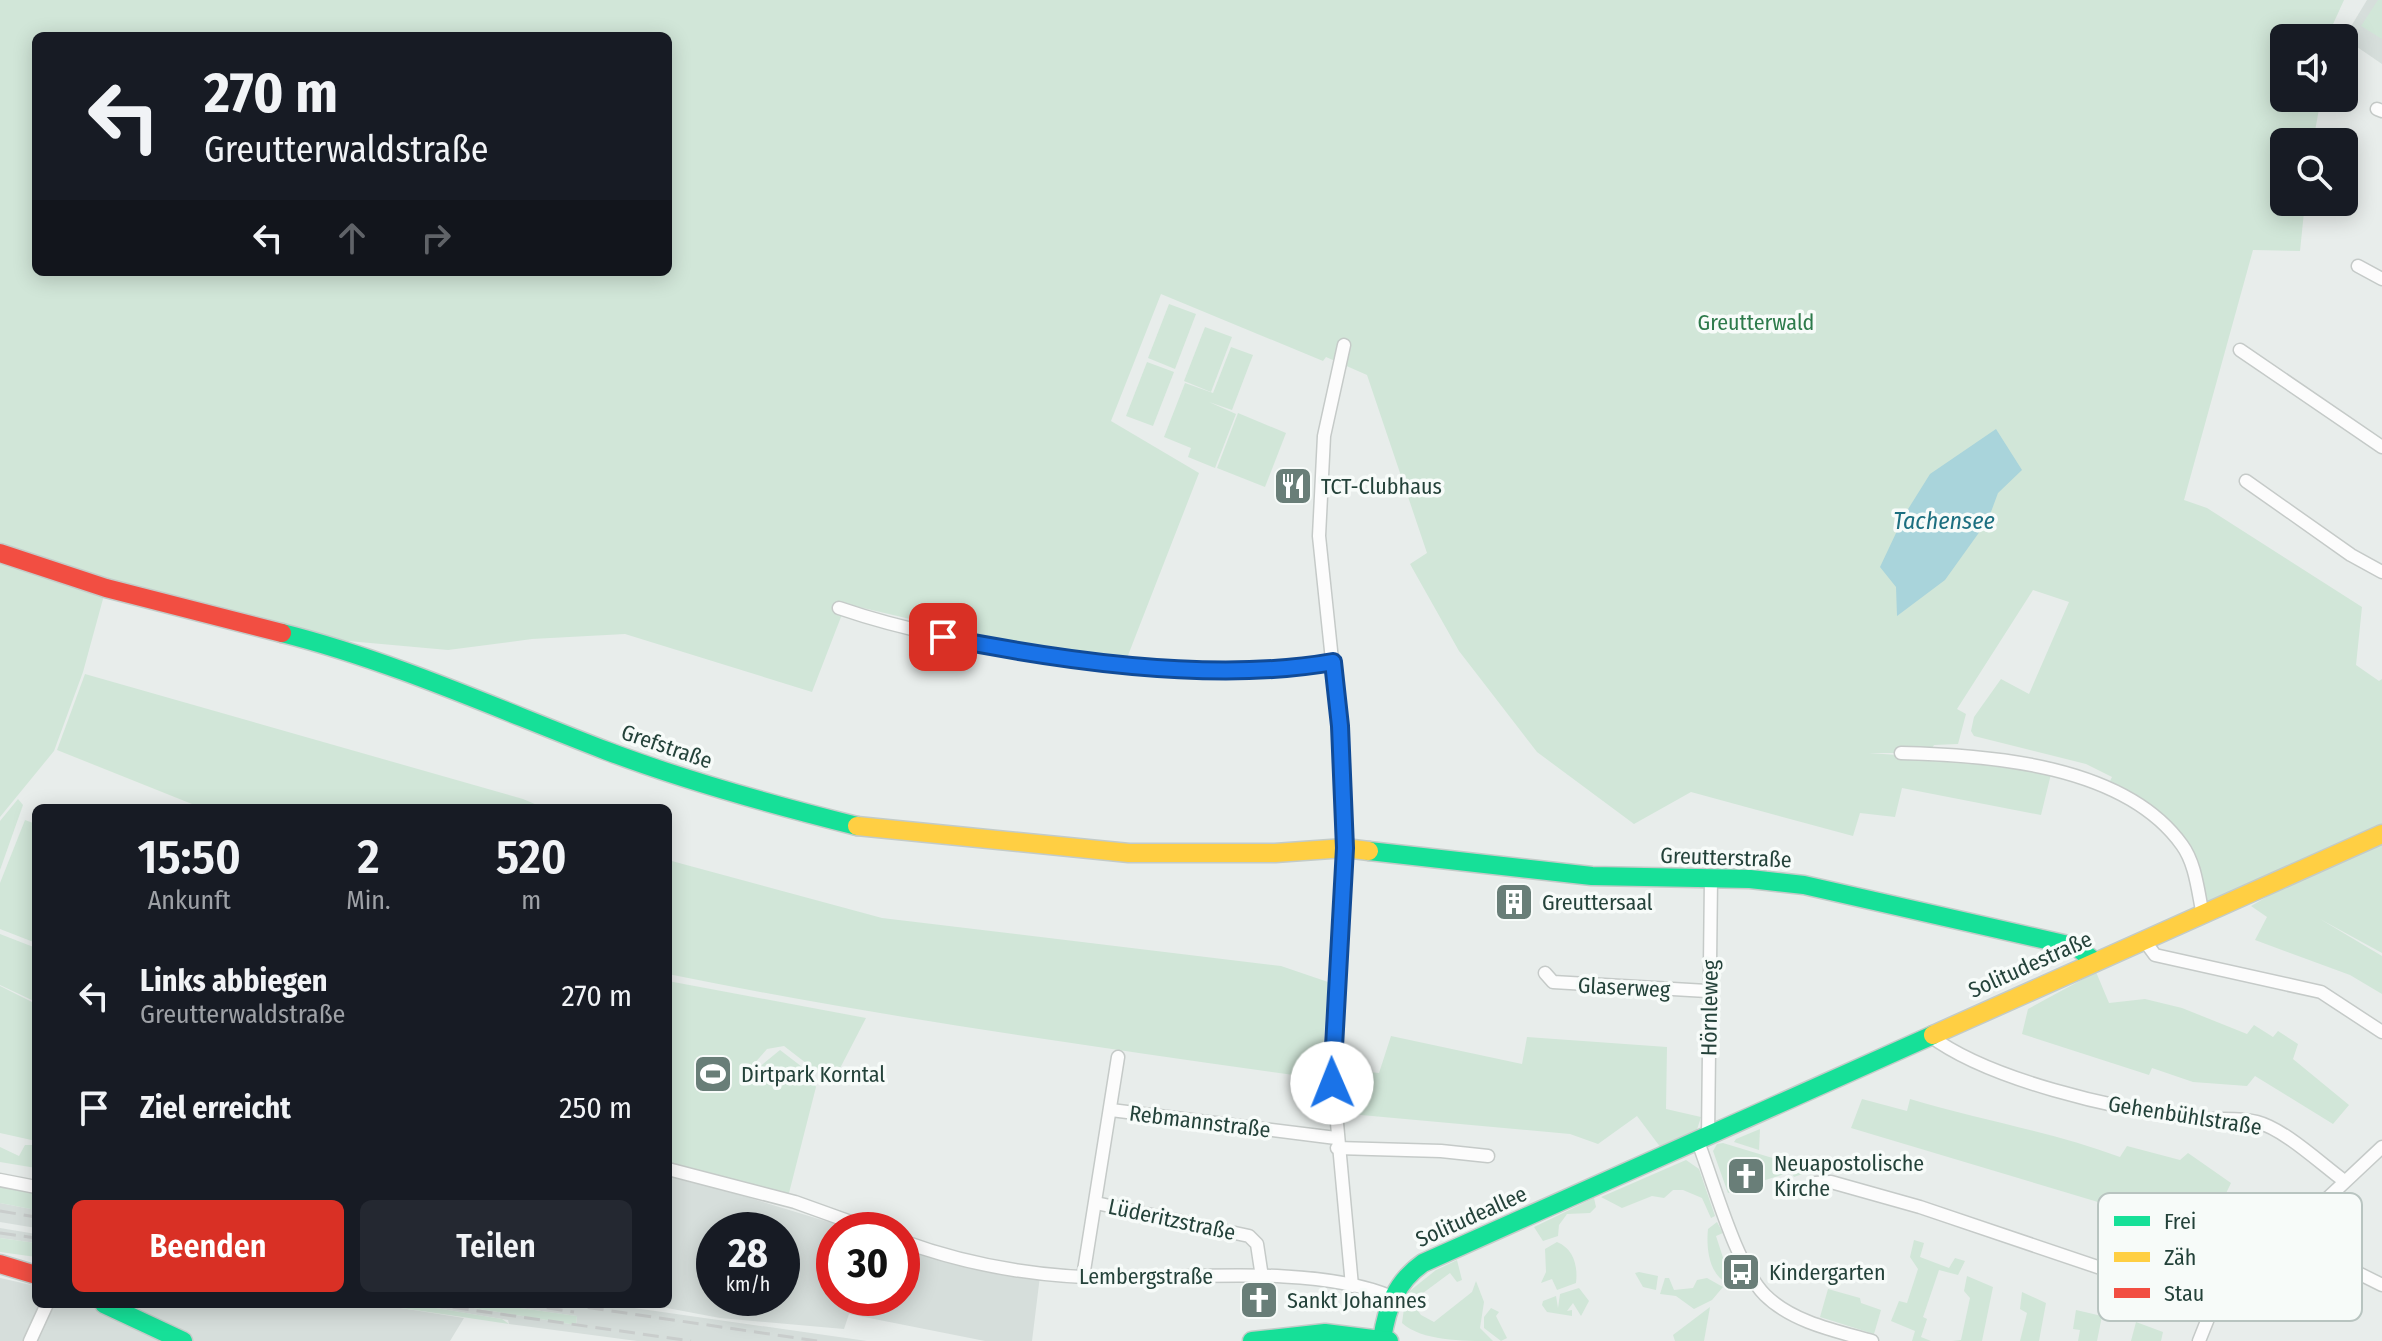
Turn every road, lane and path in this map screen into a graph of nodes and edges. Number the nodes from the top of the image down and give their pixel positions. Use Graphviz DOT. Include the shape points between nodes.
graph roads {
  1 [pos="2358,266"];
  2 [pos="2382,279"];
  3 [pos="1344,345"];
  4 [pos="2240,350"];
  5 [pos="2382,447"];
  6 [pos="2246,481"];
  7 [pos="0,553"];
  8 [pos="2382,572"];
  9 [pos="839,608"];
  10 [pos="1333,662"];
  11 [pos="1901,753"];
  12 [pos="2382,834"];
  13 [pos="1345,848"];
  14 [pos="1711,878"];
  15 [pos="2203,915"];
  16 [pos="2144,940"];
  17 [pos="2095,962"];
  18 [pos="1545,973"];
  19 [pos="1707,991"];
  20 [pos="2382,1032"];
  21 [pos="1929,1035"];
  22 [pos="1118,1057"];
  23 [pos="1111,1110"];
  24 [pos="1703,1140"];
  25 [pos="1337,1143"];
  26 [pos="2382,1147"];
  27 [pos="1488,1156"];
  28 [pos="672,1170"];
  29 [pos="0,1180"];
  30 [pos="2343,1180"];
  31 [pos="1815,1183"];
  32 [pos="32,1186"];
  33 [pos="2330,1193"];
  34 [pos="1096,1203"];
  35 [pos="823,1212"];
  36 [pos="920,1247"];
  37 [pos="0,1264"];
  38 [pos="2098,1267"];
  39 [pos="32,1274"];
  40 [pos="2362,1275"];
  41 [pos="1083,1277"];
  42 [pos="1262,1277"];
  43 [pos="2382,1285"];
  44 [pos="1352,1286"];
  45 [pos="1392,1297"];
  46 [pos="45,1308"];
  47 [pos="113,1308"];
  48 [pos="2207,1321"];
  49 [pos="1386,1340"];
  50 [pos="30,1341"];
  51 [pos="183,1341"];
  52 [pos="1252,1341"];
  53 [pos="1872,1341"];
  54 [pos="2199,1341"];
  1 -- 2 [label="street"];
  3 -- 10 [label="street" via="1324,436 1319,536"];
  4 -- 5 [label="street"];
  6 -- 8 [label="street"];
  7 -- 13 [label="street, Grefstraße" via="106,588 342,648 624,757 749,799 865,828 1129,853"];
  9 -- 10 [label="street" via="898,628 966,642 1148,669 1296,669"];
  10 -- 13 [label="street"];
  11 -- 15 [label="street" via="2023,762 2083,778 2130,800 2183,846"];
  12 -- 15 [label="street, Solitudestraße"];
  13 -- 14 [label="street, Greutterstraße" via="1592,876"];
  13 -- 25 [label="street" via="1331,1058"];
  14 -- 17 [label="street, Greutterstraße" via="1817,887 2077,947"];
  14 -- 19 [label="street, Hörnleweg"];
  15 -- 16 [label="street, Solitudestraße"];
  16 -- 17 [label="street, Solitudestraße"];
  16 -- 20 [label="street" via="2155,955 2321,992"];
  17 -- 21 [label="street, Solitudestraße"];
  18 -- 19 [label="street, Glaserweg" via="1553,982"];
  19 -- 24 [label="street, Hörnleweg"];
  21 -- 24 [label="street, Solitudestraße"];
  21 -- 30 [label="street, Gehenbühlstraße" via="1979,1065 2127,1108 2192,1119 2258,1122"];
  22 -- 23 [label="street"];
  23 -- 25 [label="street, Rebmannstraße"];
  23 -- 34 [label="street"];
  24 -- 45 [label="street, Solitudeallee" via="1423,1263 1405,1276"];
  24 -- 53 [label="street" via="1749,1275 1765,1295 1811,1322"];
  25 -- 27 [label="street, Rebmannstraße"];
  25 -- 44 [label="street"];
  26 -- 30 [label="street"];
  28 -- 35 [label="street"];
  29 -- 32 [label="street"];
  30 -- 33 [label="street"];
  31 -- 38 [label="street" via="1831,1182 1920,1207"];
  34 -- 41 [label="street"];
  34 -- 42 [label="street, Lüderitzstraße" via="1249,1236 1257,1244"];
  36 -- 41 [label="street, Lembergstraße" via="955,1258"];
  37 -- 39 [label="street"];
  40 -- 43 [label="street"];
  41 -- 42 [label="street, Lembergstraße"];
  42 -- 44 [label="street, Lembergstraße"];
  44 -- 45 [label="street, Lembergstraße"];
  45 -- 49 [label="street, Solitudeallee"];
  46 -- 50 [label="street"];
  47 -- 51 [label="street"];
  48 -- 54 [label="street"];
  49 -- 52 [label="street, Solitudeallee" via="1308,1333"];
}
